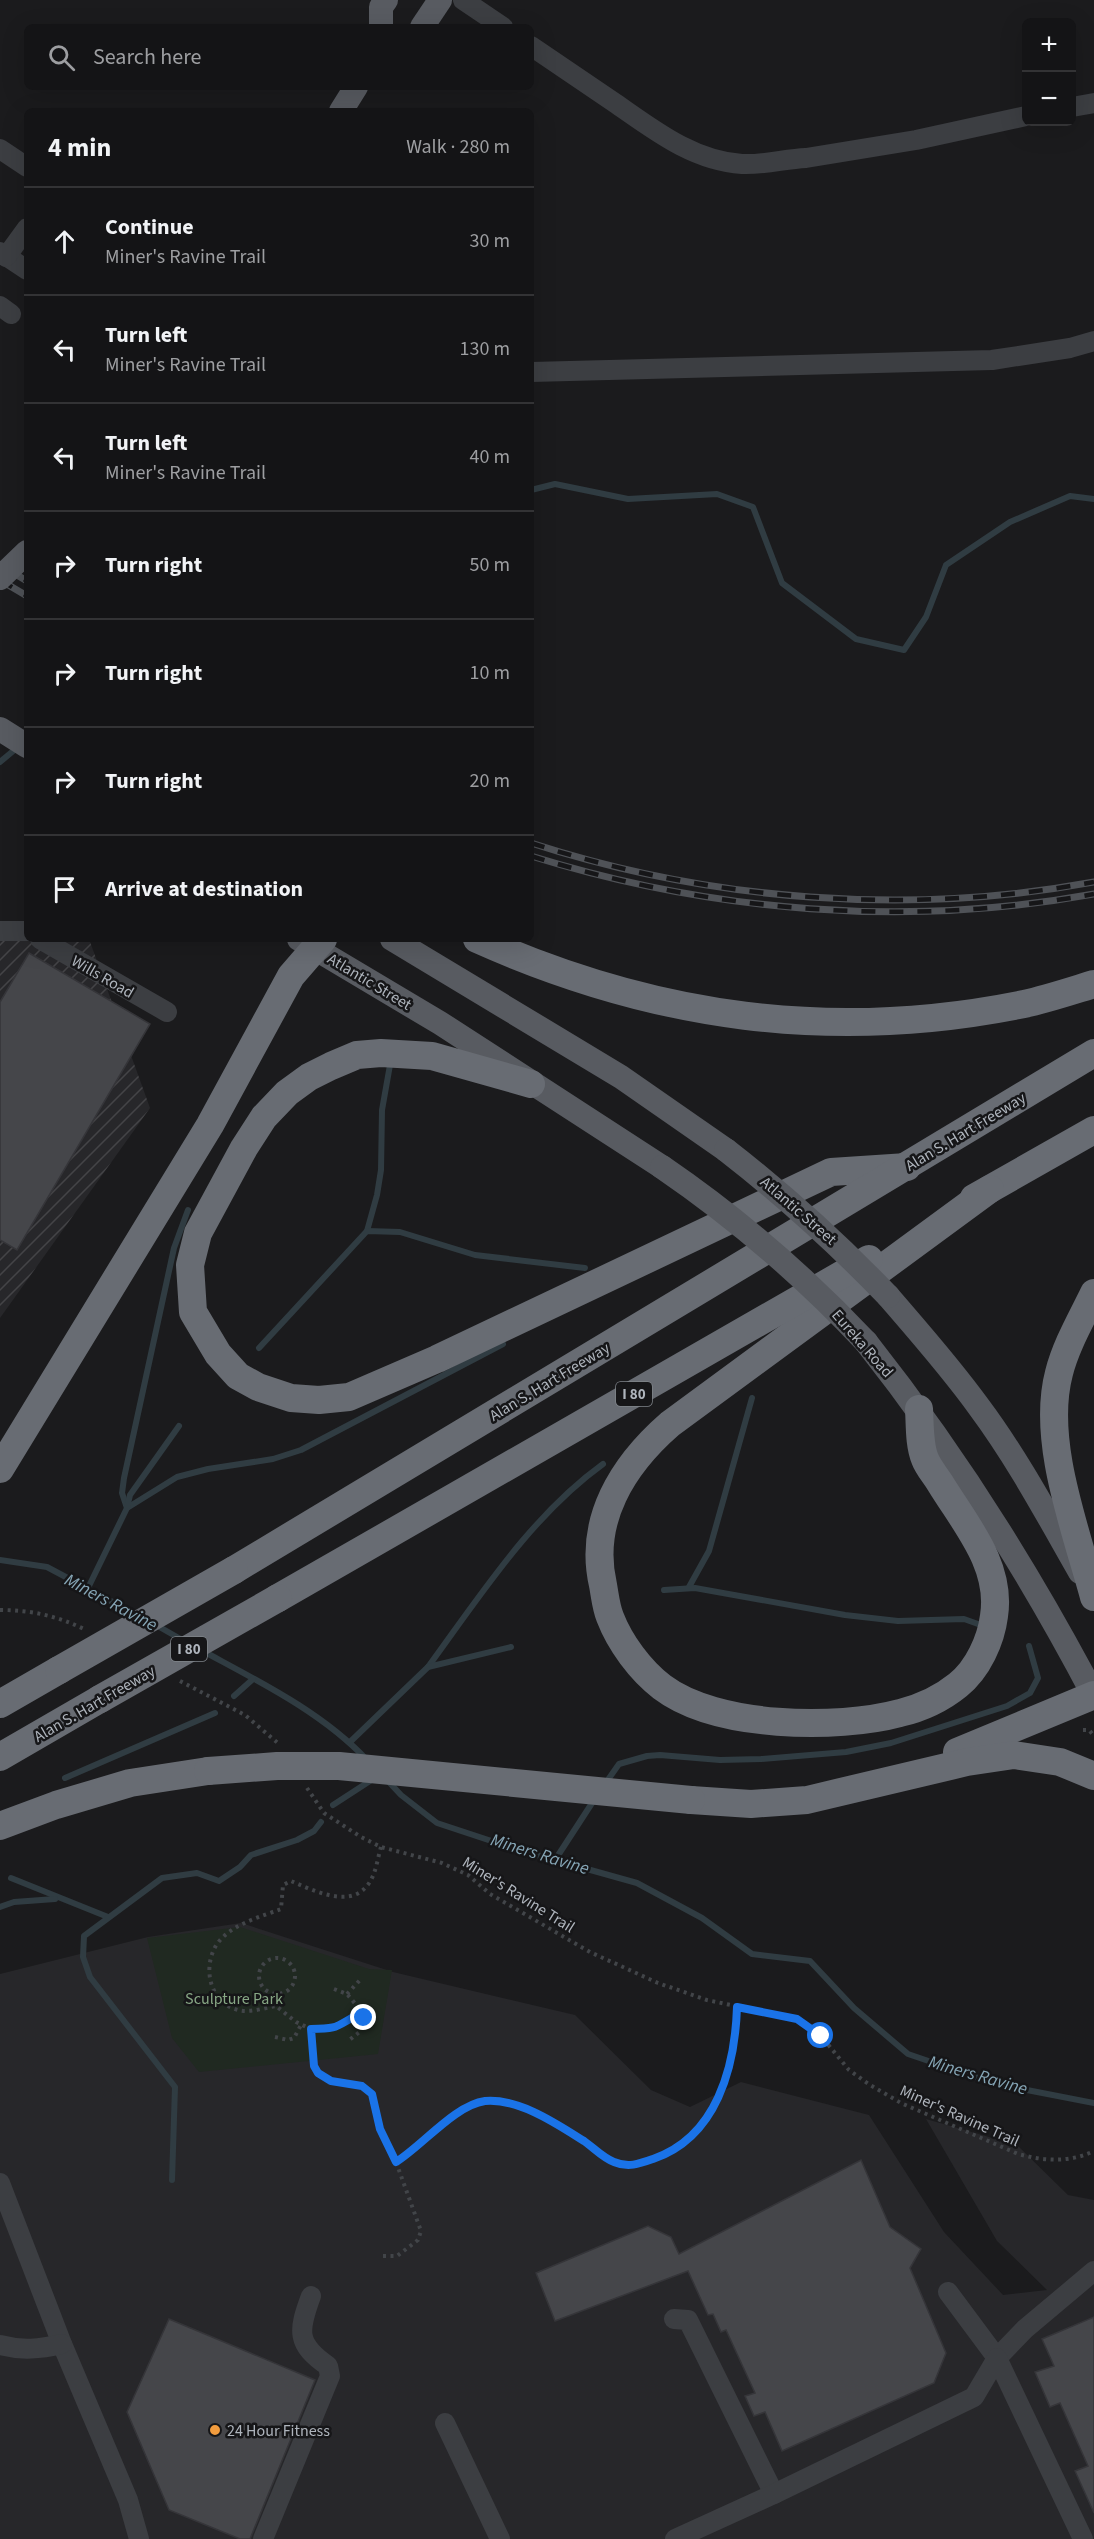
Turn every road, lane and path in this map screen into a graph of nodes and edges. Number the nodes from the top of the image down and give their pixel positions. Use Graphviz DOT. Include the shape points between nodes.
graph roads {
  1 [pos="386,0"];
  2 [pos="440,0"];
  3 [pos="463,0"];
  4 [pos="381,24"];
  5 [pos="424,24"];
  6 [pos="499,24"];
  7 [pos="534,48"];
  8 [pos="354,90"];
  9 [pos="1094,103"];
  10 [pos="1076,106"];
  11 [pos="343,108"];
  12 [pos="1022,117"];
  13 [pos="0,149"];
  14 [pos="24,165"];
  15 [pos="24,231"];
  16 [pos="3,255"];
  17 [pos="24,268"];
  18 [pos="1094,341"];
  19 [pos="534,372"];
  20 [pos="24,555"];
  21 [pos="0,578"];
  22 [pos="0,729"];
  23 [pos="24,744"];
  24 [pos="24,932"];
  25 [pos="2,936"];
  26 [pos="45,942"];
  27 [pos="312,942"];
  28 [pos="397,942"];
  29 [pos="484,942"];
  30 [pos="1094,984"];
  31 [pos="166,1012"];
  32 [pos="1094,1053"];
  33 [pos="531,1084"];
  34 [pos="1094,1130"];
  35 [pos="907,1167"];
  36 [pos="990,1189"];
  37 [pos="1094,1293"];
  38 [pos="919,1409"];
  39 [pos="0,1469"];
  40 [pos="1094,1597"];
  41 [pos="0,1610"];
  42 [pos="90,1633"];
  43 [pos="173,1677"];
  44 [pos="1094,1695"];
  45 [pos="0,1704"];
  46 [pos="1083,1730"];
  47 [pos="1094,1736"];
  48 [pos="283,1750"];
  49 [pos="0,1757"];
  50 [pos="1094,1776"];
  51 [pos="303,1783"];
  52 [pos="878,1784"];
  53 [pos="0,1826"];
  54 [pos="381,1847"];
  55 [pos="360,1980"];
  56 [pos="334,1989"];
  57 [pos="277,1994"];
  58 [pos="347,1994"];
  59 [pos="276,2006"];
  60 [pos="737,2007"];
  61 [pos="364,2018"];
  62 [pos="301,2025"];
  63 [pos="311,2029"];
  64 [pos="275,2037"];
  65 [pos="348,2041"];
  66 [pos="1094,2151"];
  67 [pos="396,2162"];
  68 [pos="0,2183"];
  69 [pos="383,2256"];
  70 [pos="1094,2271"];
  71 [pos="948,2292"];
  72 [pos="311,2296"];
  73 [pos="674,2319"];
  74 [pos="62,2344"];
  75 [pos="0,2345"];
  76 [pos="997,2358"];
  77 [pos="445,2422"];
  78 [pos="774,2494"];
  79 [pos="139,2539"];
  80 [pos="263,2539"];
  81 [pos="501,2539"];
  82 [pos="676,2539"];
  83 [pos="1083,2539"];
  1 -- 4 [label="main road" via="381,7"];
  2 -- 5 [label="main road"];
  3 -- 6 [label="street"];
  7 -- 12 [label="street" via="670,140 708,158 741,164 765,164 883,146"];
  8 -- 11 [label="main road"];
  9 -- 10 [label="street"];
  13 -- 14 [label="street"];
  15 -- 16 [label="street"];
  16 -- 17 [label="street"];
  18 -- 19 [label="street" via="992,360"];
  20 -- 21 [label="main road, bridge"];
  22 -- 23 [label="main road"];
  24 -- 25 [label="street"];
  26 -- 31 [label="street, Wills Road"];
  27 -- 33 [label="main road, Atlantic Street"];
  27 -- 39 [label="highway" via="210,1125"];
  28 -- 40 [label="main road, Atlantic Street, bridge" via="660,1102 769,1183 843,1250 934,1349 980,1408"];
  29 -- 30 [label="highway" via="623,993 690,1008 801,1022 863,1023 961,1015 1026,1004"];
  32 -- 35 [label="highway, Alan S. Hart Freeway"];
  33 -- 35 [label="highway" via="432,1056 381,1053 357,1056 331,1066 287,1093 264,1117 244,1148 198,1233 190,1265 193,1312 218,1354 238,1376 291,1398 349,1397 831,1172"];
  33 -- 38 [label="main road, Eureka Road, bridge" via="663,1167 752,1232 866,1342"];
  34 -- 36 [label="highway, Alan S. Hart Freeway / I 80"];
  35 -- 45 [label="highway, Alan S. Hart Freeway, bridge" via="234,1570"];
  36 -- 38 [label="highway" via="670,1424 629,1466 604,1517 600,1570 610,1616 648,1674 687,1702 709,1711 809,1722 901,1713 928,1703 961,1683 991,1633 995,1615 993,1579 988,1559 924,1458"];
  36 -- 49 [label="highway, Alan S. Hart Freeway / I 80, bridge"];
  37 -- 40 [label="highway" via="1059,1373 1055,1437 1063,1484"];
  38 -- 44 [label="main road, Eureka Road" via="1011,1549"];
  41 -- 42 [label="path" via="45,1614"];
  43 -- 48 [label="path" via="245,1715"];
  44 -- 52 [label="highway"];
  46 -- 47 [label="path"];
  50 -- 52 [label="highway" via="1060,1762 1014,1755"];
  51 -- 54 [label="path, Miner's Ravine Trail" via="330,1818"];
  52 -- 53 [label="highway, bridge" via="807,1800 751,1804 339,1766 277,1766 130,1783"];
  54 -- 59 [label="path" via="373,1876 366,1888 354,1896 324,1895 291,1881 283,1885 281,1909 235,1929 217,1944 208,1969 209,1981 225,2004 239,2010"];
  54 -- 60 [label="path, Miner's Ravine Trail" via="442,1863 468,1875 490,1894 580,1946 658,1983"];
  55 -- 58 [label="path"];
  56 -- 58 [label="path"];
  57 -- 57 [label="path" via="289,1990 295,1980 290,1963 280,1958 268,1960 259,1975 266,1990"];
  57 -- 59 [label="path"];
  58 -- 61 [label="path" via="361,2008"];
  59 -- 62 [label="path"];
  60 -- 66 [label="path, Miner's Ravine Trail" via="797,2019 821,2036 849,2070 870,2085 901,2103 1018,2154 1062,2160"];
  60 -- 67 [label="path" via="736,2041 721,2094 705,2124 664,2156 630,2166 612,2162 585,2142 517,2105 488,2101 465,2107"];
  61 -- 63 [label="path" via="357,2015 343,2025"];
  61 -- 65 [label="path" via="362,2030"];
  62 -- 63 [label="path"];
  62 -- 64 [label="path" via="294,2038"];
  63 -- 67 [label="path" via="315,2069 323,2078 356,2084 372,2094 380,2129"];
  67 -- 69 [label="path" via="421,2230 418,2240 398,2256"];
  68 -- 74 [label="street"];
  70 -- 76 [label="street"];
  71 -- 76 [label="street"];
  72 -- 80 [label="street" via="303,2317 302,2338 309,2353 328,2366 330,2376"];
  73 -- 78 [label="street" via="688,2320"];
  74 -- 75 [label="street" via="35,2350"];
  74 -- 79 [label="street" via="128,2500"];
  76 -- 78 [label="street" via="974,2397"];
  76 -- 83 [label="street"];
  77 -- 81 [label="street"];
  78 -- 82 [label="street"];
}
